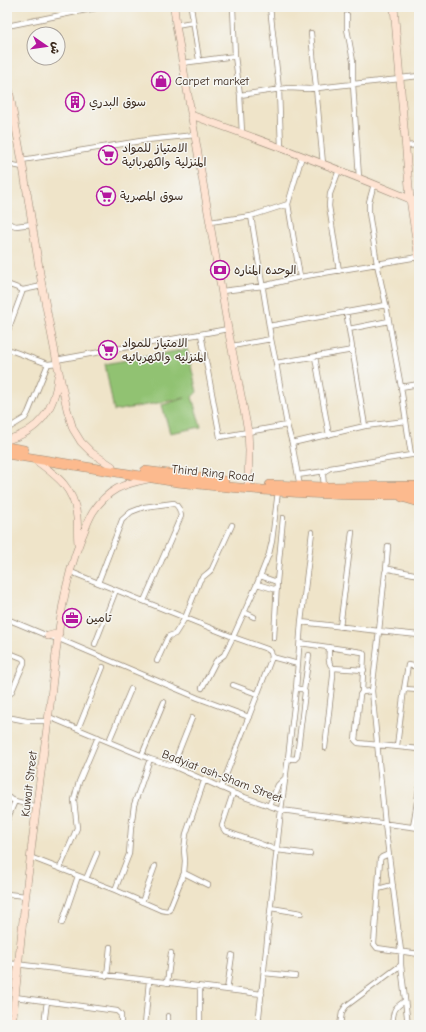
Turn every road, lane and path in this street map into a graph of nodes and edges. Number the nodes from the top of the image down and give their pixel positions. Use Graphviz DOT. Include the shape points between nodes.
graph roads {
  1 [pos="62,7"];
  2 [pos="101,7"];
  3 [pos="174,7"];
  4 [pos="191,7"];
  5 [pos="233,7"];
  6 [pos="270,7"];
  7 [pos="394,7"];
  8 [pos="81,9"];
  9 [pos="64,14"];
  10 [pos="347,15"];
  11 [pos="193,22"];
  12 [pos="176,25"];
  13 [pos="7,26"];
  14 [pos="311,33"];
  15 [pos="235,56"];
  16 [pos="199,60"];
  17 [pos="182,62"];
  18 [pos="419,76"];
  19 [pos="7,78"];
  20 [pos="400,78"];
  21 [pos="353,84"];
  22 [pos="316,88"];
  23 [pos="279,89"];
  24 [pos="240,95"];
  25 [pos="9,107"];
  26 [pos="191,115"];
  27 [pos="242,133"];
  28 [pos="194,135"];
  29 [pos="419,145"];
  30 [pos="405,146"];
  31 [pos="281,148"];
  32 [pos="302,156"];
  33 [pos="23,163"];
  34 [pos="7,164"];
  35 [pos="324,164"];
  36 [pos="338,170"];
  37 [pos="359,178"];
  38 [pos="374,184"];
  39 [pos="410,199"];
  40 [pos="419,202"];
  41 [pos="288,204"];
  42 [pos="251,216"];
  43 [pos="210,222"];
  44 [pos="7,223"];
  45 [pos="32,224"];
  46 [pos="419,258"];
  47 [pos="377,264"];
  48 [pos="339,271"];
  49 [pos="300,277"];
  50 [pos="7,284"];
  51 [pos="42,286"];
  52 [pos="263,286"];
  53 [pos="23,290"];
  54 [pos="222,291"];
  55 [pos="386,305"];
  56 [pos="346,311"];
  57 [pos="389,321"];
  58 [pos="270,326"];
  59 [pos="228,329"];
  60 [pos="349,329"];
  61 [pos="7,333"];
  62 [pos="201,334"];
  63 [pos="271,339"];
  64 [pos="232,346"];
  65 [pos="7,349"];
  66 [pos="353,350"];
  67 [pos="315,357"];
  68 [pos="276,363"];
  69 [pos="48,364"];
  70 [pos="57,364"];
  71 [pos="419,384"];
  72 [pos="401,387"];
  73 [pos="406,421"];
  74 [pos="287,425"];
  75 [pos="365,426"];
  76 [pos="7,429"];
  77 [pos="248,431"];
  78 [pos="329,435"];
  79 [pos="7,440"];
  80 [pos="292,443"];
  81 [pos="7,447"];
  82 [pos="7,454"];
  83 [pos="411,455"];
  84 [pos="419,455"];
  85 [pos="32,458"];
  86 [pos="112,466"];
  87 [pos="324,471"];
  88 [pos="298,475"];
  89 [pos="152,478"];
  90 [pos="248,483"];
  91 [pos="300,486"];
  92 [pos="419,486"];
  93 [pos="324,487"];
  94 [pos="278,491"];
  95 [pos="419,494"];
  96 [pos="395,495"];
  97 [pos="419,502"];
  98 [pos="283,518"];
  99 [pos="232,525"];
  100 [pos="312,532"];
  101 [pos="352,532"];
  102 [pos="388,546"];
  103 [pos="78,547"];
  104 [pos="386,570"];
  105 [pos="71,572"];
  106 [pos="419,575"];
  107 [pos="260,576"];
  108 [pos="277,582"];
  109 [pos="98,583"];
  110 [pos="257,584"];
  111 [pos="116,590"];
  112 [pos="277,590"];
  113 [pos="144,601"];
  114 [pos="244,612"];
  115 [pos="254,617"];
  116 [pos="185,618"];
  117 [pos="7,619"];
  118 [pos="301,622"];
  119 [pos="340,627"];
  120 [pos="379,632"];
  121 [pos="419,635"];
  122 [pos="48,636"];
  123 [pos="59,636"];
  124 [pos="233,637"];
  125 [pos="274,638"];
  126 [pos="300,643"];
  127 [pos="96,644"];
  128 [pos="329,647"];
  129 [pos="7,652"];
  130 [pos="309,655"];
  131 [pos="272,657"];
  132 [pos="157,661"];
  133 [pos="298,664"];
  134 [pos="103,667"];
  135 [pos="419,667"];
  136 [pos="332,668"];
  137 [pos="364,670"];
  138 [pos="233,685"];
  139 [pos="202,688"];
  140 [pos="131,689"];
  141 [pos="296,689"];
  142 [pos="404,689"];
  143 [pos="304,690"];
  144 [pos="419,690"];
  145 [pos="372,691"];
  146 [pos="362,692"];
  147 [pos="7,693"];
  148 [pos="257,694"];
  149 [pos="164,702"];
  150 [pos="7,717"];
  151 [pos="249,717"];
  152 [pos="192,718"];
  153 [pos="48,719"];
  154 [pos="78,729"];
  155 [pos="98,737"];
  156 [pos="109,742"];
  157 [pos="377,745"];
  158 [pos="397,746"];
  159 [pos="325,748"];
  160 [pos="419,749"];
  161 [pos="142,756"];
  162 [pos="288,758"];
  163 [pos="150,759"];
  164 [pos="172,766"];
  165 [pos="286,777"];
  166 [pos="204,781"];
  167 [pos="221,788"];
  168 [pos="419,789"];
  169 [pos="233,793"];
  170 [pos="7,797"];
  171 [pos="15,801"];
  172 [pos="418,805"];
  173 [pos="269,806"];
  174 [pos="37,807"];
  175 [pos="281,810"];
  176 [pos="7,820"];
  177 [pos="386,824"];
  178 [pos="413,827"];
  179 [pos="419,828"];
  180 [pos="277,850"];
  181 [pos="97,853"];
  182 [pos="310,854"];
  183 [pos="389,854"];
  184 [pos="30,857"];
  185 [pos="155,866"];
  186 [pos="60,868"];
  187 [pos="184,873"];
  188 [pos="78,876"];
  189 [pos="86,879"];
  190 [pos="208,885"];
  191 [pos="393,885"];
  192 [pos="378,889"];
  193 [pos="114,890"];
  194 [pos="7,894"];
  195 [pos="26,896"];
  196 [pos="142,902"];
  197 [pos="271,908"];
  198 [pos="301,913"];
  199 [pos="62,923"];
  200 [pos="110,947"];
  201 [pos="401,951"];
  202 [pos="171,953"];
  203 [pos="419,954"];
  204 [pos="232,955"];
  205 [pos="7,963"];
  206 [pos="18,965"];
  207 [pos="401,965"];
  208 [pos="264,973"];
  209 [pos="107,976"];
  210 [pos="295,976"];
  211 [pos="149,981"];
  212 [pos="167,983"];
  213 [pos="200,987"];
  214 [pos="227,990"];
  215 [pos="262,994"];
  216 [pos="15,997"];
  217 [pos="405,1000"];
  218 [pos="47,1001"];
  219 [pos="168,1016"];
  220 [pos="12,1025"];
  221 [pos="44,1025"];
  222 [pos="121,1025"];
  223 [pos="145,1025"];
  224 [pos="168,1025"];
  225 [pos="200,1025"];
  226 [pos="258,1025"];
  227 [pos="340,1025"];
  228 [pos="392,1025"];
  229 [pos="408,1025"];
  1 -- 9 [label="street"];
  2 -- 8 [label="street"];
  3 -- 12 [label="main road"];
  4 -- 11 [label="street"];
  5 -- 15 [label="street"];
  6 -- 23 [label="street"];
  7 -- 20 [label="main road"];
  8 -- 9 [label="street"];
  9 -- 13 [label="street"];
  10 -- 21 [label="street"];
  11 -- 12 [label="street"];
  11 -- 16 [label="street"];
  12 -- 17 [label="main road"];
  14 -- 22 [label="street"];
  15 -- 16 [label="street"];
  15 -- 24 [label="street"];
  16 -- 17 [label="street"];
  17 -- 26 [label="main road"];
  18 -- 20 [label="street"];
  19 -- 25 [label="main road"];
  20 -- 21 [label="street"];
  20 -- 30 [label="main road"];
  21 -- 22 [label="street"];
  21 -- 37 [label="street"];
  22 -- 23 [label="street"];
  22 -- 35 [label="street"];
  23 -- 24 [label="street"];
  23 -- 31 [label="street"];
  24 -- 27 [label="street"];
  25 -- 33 [label="main road"];
  26 -- 27 [label="main road"];
  26 -- 28 [label="main road"];
  27 -- 31 [label="main road"];
  28 -- 33 [label="street" via="147,140"];
  28 -- 43 [label="main road"];
  29 -- 30 [label="street"];
  30 -- 39 [label="main road"];
  31 -- 32 [label="main road"];
  32 -- 35 [label="main road"];
  32 -- 41 [label="street"];
  33 -- 34 [label="street"];
  33 -- 45 [label="main road"];
  35 -- 36 [label="main road"];
  36 -- 37 [label="main road"];
  36 -- 48 [label="street" via="329,206"];
  37 -- 38 [label="main road"];
  38 -- 39 [label="main road"];
  38 -- 47 [label="street" via="368,207"];
  39 -- 40 [label="main road"];
  39 -- 46 [label="main road"];
  41 -- 42 [label="street"];
  41 -- 49 [label="street"];
  42 -- 43 [label="street"];
  42 -- 52 [label="street"];
  43 -- 54 [label="main road"];
  44 -- 45 [label="street" via="16,226"];
  45 -- 51 [label="main road"];
  46 -- 47 [label="street"];
  47 -- 48 [label="street"];
  47 -- 55 [label="street"];
  48 -- 49 [label="street"];
  49 -- 52 [label="street"];
  50 -- 53 [label="street"];
  51 -- 53 [label="street"];
  51 -- 70 [label="main road"];
  52 -- 54 [label="street"];
  52 -- 58 [label="street"];
  53 -- 61 [label="street"];
  54 -- 59 [label="main road"];
  55 -- 56 [label="street"];
  55 -- 57 [label="street"];
  56 -- 58 [label="street"];
  56 -- 60 [label="street"];
  57 -- 60 [label="street"];
  57 -- 72 [label="street"];
  58 -- 63 [label="street"];
  59 -- 62 [label="street"];
  59 -- 64 [label="main road"];
  60 -- 66 [label="street"];
  62 -- 70 [label="street"];
  62 -- 77 [label="street" via="220,437"];
  63 -- 64 [label="street"];
  63 -- 68 [label="street"];
  64 -- 77 [label="main road"];
  65 -- 69 [label="street"];
  66 -- 67 [label="street"];
  66 -- 75 [label="street"];
  67 -- 68 [label="street"];
  67 -- 78 [label="street"];
  68 -- 74 [label="street"];
  69 -- 70 [label="street"];
  69 -- 76 [label="street" via="25,418"];
  70 -- 79 [label="main road" via="57,386 46,415 24,434"];
  70 -- 86 [label="main road" via="73,429 92,453"];
  71 -- 72 [label="street"];
  72 -- 73 [label="street"];
  73 -- 75 [label="street"];
  73 -- 83 [label="street"];
  74 -- 77 [label="street"];
  74 -- 80 [label="street"];
  75 -- 78 [label="street"];
  77 -- 90 [label="main road"];
  78 -- 80 [label="street"];
  80 -- 88 [label="street"];
  81 -- 86 [label="highway, Third Ring Road"];
  82 -- 85 [label="highway, Third Ring Road"];
  83 -- 84 [label="street"];
  83 -- 87 [label="street"];
  85 -- 89 [label="highway, Third Ring Road"];
  85 -- 103 [label="main road, Kuwait Street" via="58,477 72,495 77,518"];
  86 -- 90 [label="highway, Third Ring Road"];
  87 -- 88 [label="street"];
  87 -- 93 [label="street"];
  88 -- 91 [label="street"];
  89 -- 94 [label="highway, Third Ring Road"];
  89 -- 103 [label="main road, Kuwait Street" via="120,487 101,501"];
  90 -- 91 [label="highway, Third Ring Road"];
  91 -- 93 [label="highway, Third Ring Road"];
  92 -- 93 [label="highway, Third Ring Road"];
  94 -- 96 [label="highway, Third Ring Road"];
  94 -- 107 [label="street" via="272,540"];
  95 -- 96 [label="highway, Third Ring Road"];
  96 -- 97 [label="highway"];
  98 -- 108 [label="street"];
  99 -- 116 [label="street" via="212,569 200,580"];
  100 -- 118 [label="street"];
  101 -- 119 [label="street"];
  102 -- 104 [label="street"];
  103 -- 105 [label="main road, Kuwait Street"];
  104 -- 106 [label="street"];
  104 -- 120 [label="street"];
  105 -- 109 [label="street"];
  105 -- 123 [label="main road, Kuwait Street"];
  107 -- 108 [label="street"];
  107 -- 110 [label="street"];
  108 -- 112 [label="street"];
  109 -- 111 [label="street"];
  109 -- 113 [label="street" via="122,520 131,512 144,507 174,503 178,506 181,516"];
  110 -- 112 [label="street"];
  110 -- 114 [label="street"];
  111 -- 113 [label="street"];
  111 -- 127 [label="street"];
  112 -- 125 [label="street"];
  113 -- 116 [label="street"];
  114 -- 115 [label="street"];
  114 -- 124 [label="street"];
  116 -- 124 [label="street"];
  116 -- 132 [label="street" via="176,634 167,639"];
  117 -- 122 [label="street"];
  118 -- 119 [label="street"];
  118 -- 126 [label="street"];
  119 -- 120 [label="street"];
  120 -- 121 [label="street"];
  120 -- 145 [label="street"];
  122 -- 123 [label="main road"];
  123 -- 151 [label="street" via="198,698"];
  123 -- 153 [label="main road, Kuwait Street"];
  124 -- 131 [label="street" via="267,649"];
  124 -- 139 [label="street" via="224,655 216,661"];
  126 -- 128 [label="street"];
  126 -- 133 [label="street"];
  128 -- 136 [label="street" via="329,662"];
  128 -- 137 [label="street" via="362,652"];
  129 -- 147 [label="street" via="22,658 24,663 11,693"];
  130 -- 143 [label="street"];
  131 -- 133 [label="street"];
  131 -- 148 [label="street"];
  133 -- 141 [label="street"];
  134 -- 154 [label="street"];
  135 -- 142 [label="street" via="408,665"];
  136 -- 137 [label="street"];
  136 -- 159 [label="street"];
  137 -- 146 [label="street"];
  138 -- 148 [label="street"];
  140 -- 156 [label="street"];
  141 -- 143 [label="street"];
  141 -- 162 [label="street"];
  142 -- 144 [label="street"];
  142 -- 158 [label="street"];
  143 -- 162 [label="street" via="297,757"];
  145 -- 146 [label="street"];
  145 -- 157 [label="street"];
  146 -- 157 [label="street" via="355,740 358,743"];
  148 -- 151 [label="street"];
  149 -- 161 [label="street"];
  150 -- 153 [label="street, Badyiat ash-Sham Street" via="27,720"];
  151 -- 167 [label="street"];
  152 -- 164 [label="street"];
  153 -- 154 [label="street, Badyiat ash-Sham Street"];
  153 -- 174 [label="main road, Kuwait Street"];
  154 -- 155 [label="street, Badyiat ash-Sham Street"];
  155 -- 156 [label="street, Badyiat ash-Sham Street"];
  155 -- 186 [label="street" via="76,792 74,800 77,828"];
  156 -- 161 [label="street, Badyiat ash-Sham Street"];
  157 -- 158 [label="street"];
  157 -- 177 [label="street"];
  158 -- 160 [label="street"];
  161 -- 163 [label="street, Badyiat ash-Sham Street"];
  162 -- 165 [label="street"];
  163 -- 164 [label="street, Badyiat ash-Sham Street"];
  163 -- 193 [label="street" via="134,806 129,854"];
  164 -- 166 [label="street, Badyiat ash-Sham Street"];
  165 -- 173 [label="street" via="278,785"];
  165 -- 175 [label="street"];
  166 -- 167 [label="street, Badyiat ash-Sham Street"];
  166 -- 187 [label="street" via="186,834"];
  167 -- 169 [label="street, Badyiat ash-Sham Street"];
  168 -- 172 [label="street"];
  169 -- 173 [label="street, Badyiat ash-Sham Street"];
  169 -- 180 [label="street" via="223,828"];
  170 -- 171 [label="street"];
  171 -- 174 [label="street"];
  171 -- 176 [label="street"];
  172 -- 178 [label="street"];
  173 -- 175 [label="street, Badyiat ash-Sham Street"];
  174 -- 184 [label="main road, Kuwait Street"];
  175 -- 177 [label="street, Badyiat ash-Sham Street"];
  175 -- 180 [label="street"];
  177 -- 178 [label="street, Badyiat ash-Sham Street"];
  177 -- 183 [label="street"];
  178 -- 179 [label="street, Badyiat ash-Sham Street"];
  180 -- 182 [label="street"];
  180 -- 197 [label="street"];
  181 -- 189 [label="street"];
  183 -- 191 [label="street"];
  183 -- 192 [label="street" via="380,859"];
  184 -- 186 [label="street"];
  184 -- 195 [label="main road, Kuwait Street"];
  185 -- 196 [label="street"];
  186 -- 188 [label="street"];
  187 -- 190 [label="street"];
  187 -- 196 [label="street" via="169,910 164,911"];
  188 -- 189 [label="street"];
  188 -- 199 [label="street"];
  189 -- 193 [label="street"];
  191 -- 192 [label="street"];
  191 -- 201 [label="street"];
  192 -- 201 [label="street" via="374,944 377,948"];
  193 -- 196 [label="street"];
  194 -- 195 [label="street"];
  195 -- 206 [label="main road, Kuwait Street"];
  197 -- 198 [label="street"];
  197 -- 208 [label="street"];
  200 -- 209 [label="street"];
  201 -- 203 [label="street"];
  201 -- 207 [label="street"];
  202 -- 212 [label="street"];
  204 -- 214 [label="street"];
  205 -- 206 [label="street"];
  206 -- 209 [label="street"];
  206 -- 216 [label="main road, Kuwait Street"];
  207 -- 217 [label="street"];
  207 -- 227 [label="street" via="346,1006 342,1012"];
  208 -- 210 [label="street"];
  208 -- 215 [label="street"];
  209 -- 211 [label="street"];
  211 -- 212 [label="street"];
  211 -- 223 [label="street"];
  212 -- 213 [label="street"];
  213 -- 214 [label="street"];
  213 -- 225 [label="street"];
  214 -- 215 [label="street"];
  215 -- 226 [label="street"];
  216 -- 218 [label="street"];
  216 -- 220 [label="main road, Kuwait Street"];
  217 -- 228 [label="street" via="394,1011"];
  217 -- 229 [label="street"];
  218 -- 221 [label="street"];
  218 -- 222 [label="street" via="117,1011 121,1015"];
  219 -- 224 [label="street"];
}
